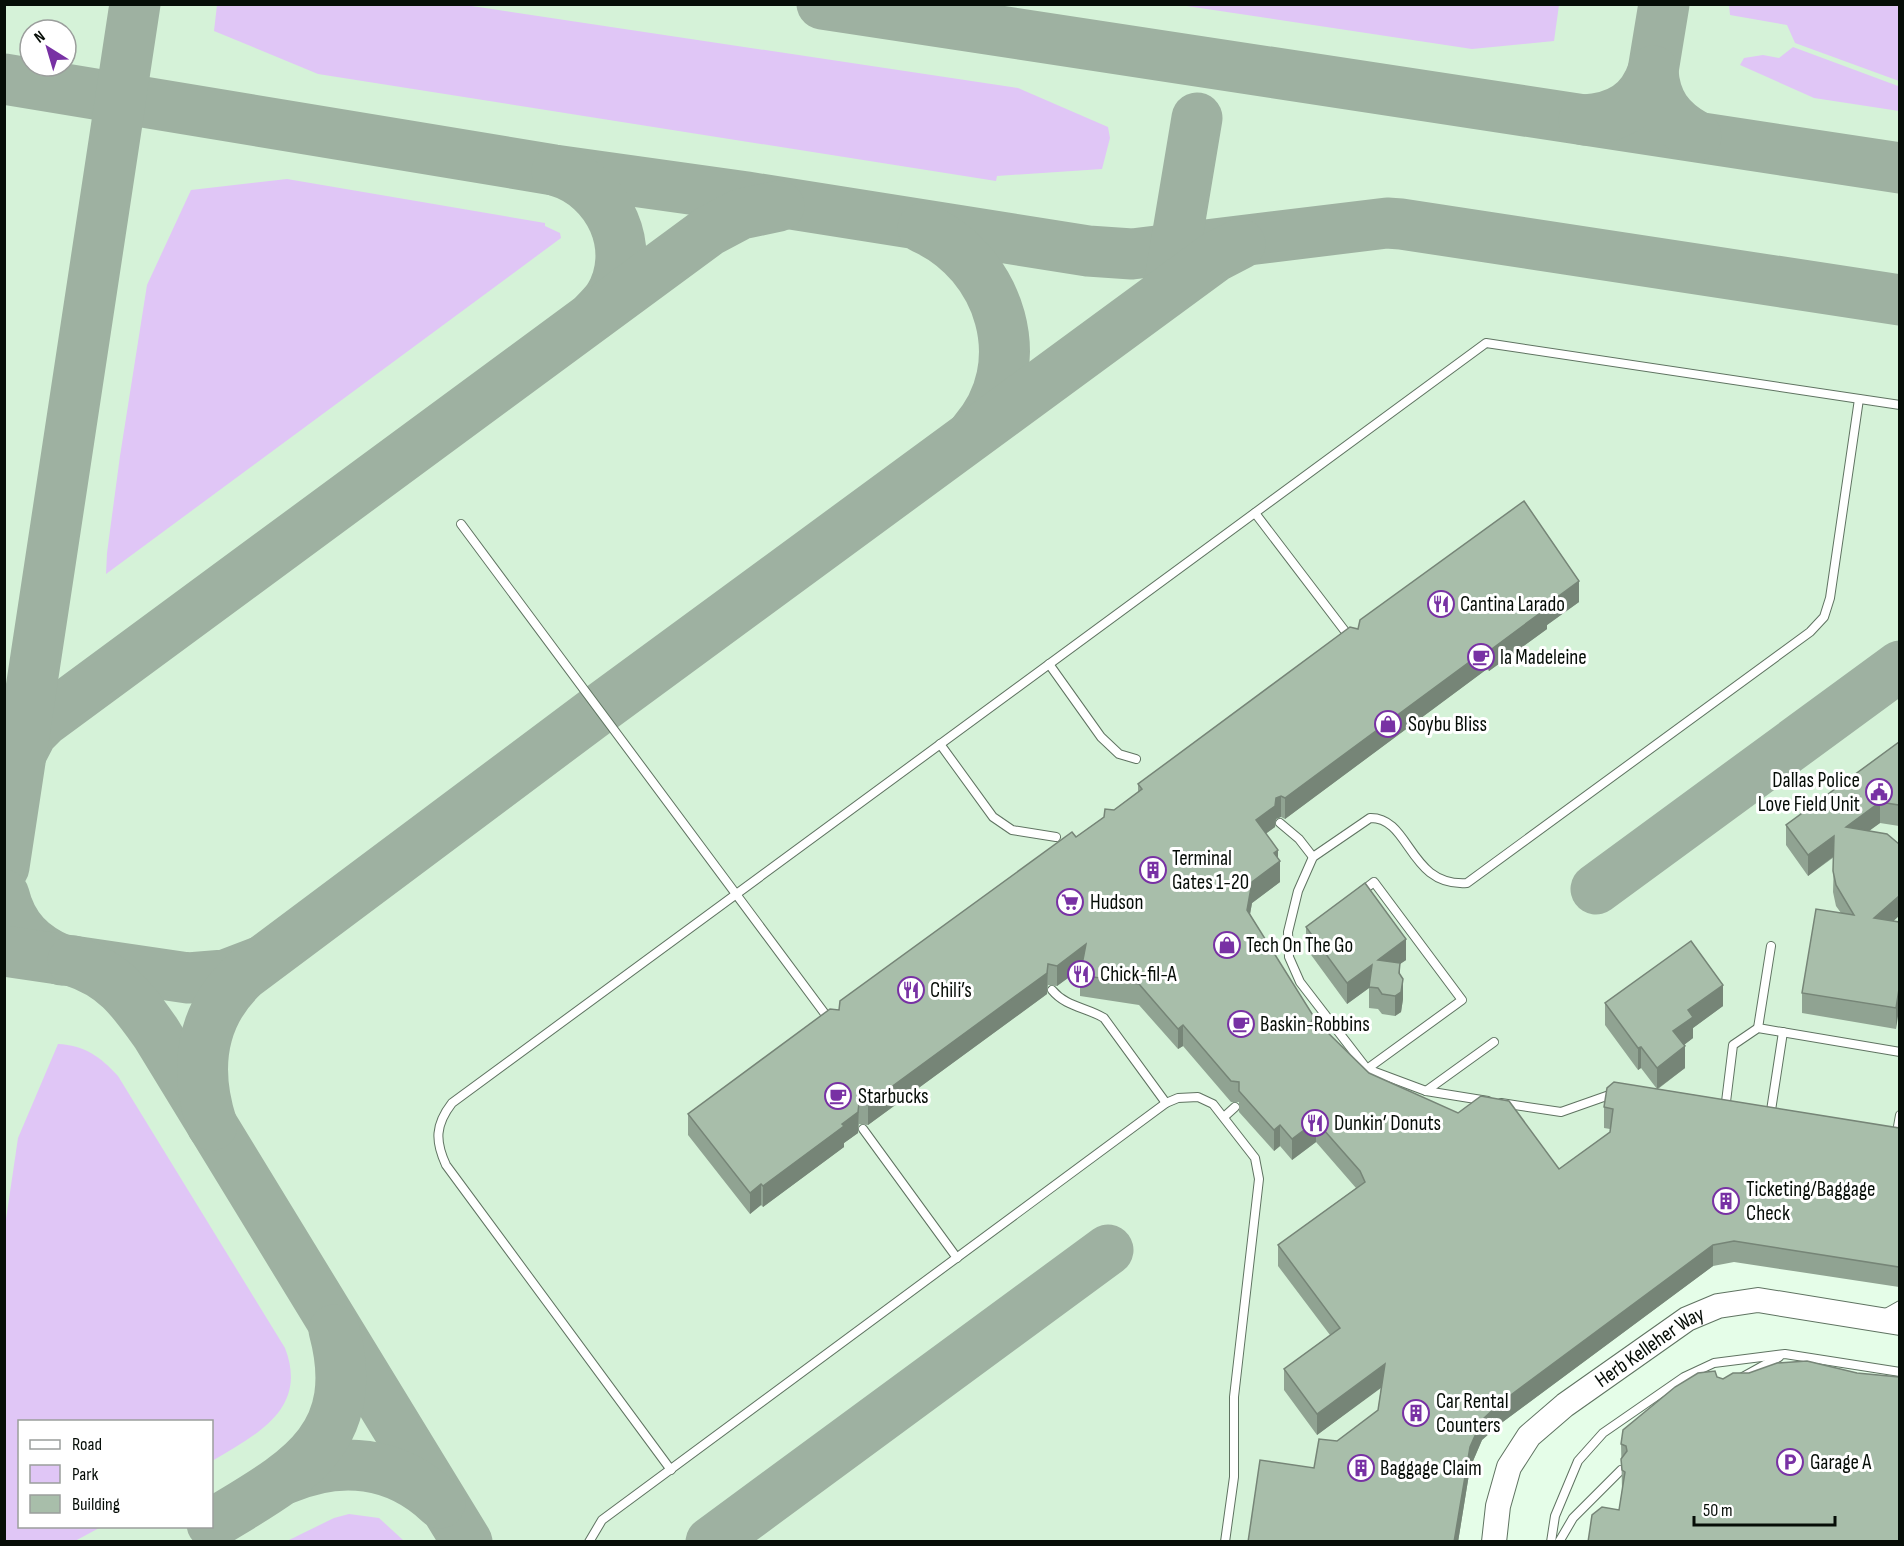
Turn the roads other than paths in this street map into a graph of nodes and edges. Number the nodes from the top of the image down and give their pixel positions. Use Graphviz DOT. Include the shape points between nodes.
graph roads {
  1 [pos="1860,399"];
  2 [pos="1899,405"];
  3 [pos="1255,513"];
  4 [pos="461,524"];
  5 [pos="1355,644"];
  6 [pos="1048,664"];
  7 [pos="940,744"];
  8 [pos="1136,759"];
  9 [pos="1280,824"];
  10 [pos="1056,837"];
  11 [pos="1313,857"];
  12 [pos="735,895"];
  13 [pos="1351,899"];
  14 [pos="1771,946"];
  15 [pos="1052,990"];
  16 [pos="835,1026"];
  17 [pos="1758,1028"];
  18 [pos="1335,1030"];
  19 [pos="1783,1032"];
  20 [pos="1326,1037"];
  21 [pos="1494,1042"];
  22 [pos="1899,1052"];
  23 [pos="1366,1069"];
  24 [pos="1426,1091"];
  25 [pos="1622,1095"];
  26 [pos="1166,1103"];
  27 [pos="1235,1107"];
  28 [pos="1736,1114"];
  29 [pos="1899,1114"];
  30 [pos="1224,1117"];
  31 [pos="1758,1119"];
  32 [pos="1769,1120"];
  33 [pos="1781,1122"];
  34 [pos="863,1129"];
  35 [pos="1883,1140"];
  36 [pos="1897,1143"];
  37 [pos="957,1258"];
  38 [pos="1899,1305"];
  39 [pos="1888,1321"];
  40 [pos="1785,1354"];
  41 [pos="1899,1372"];
  42 [pos="1730,1387"];
  43 [pos="671,1470"];
  44 [pos="1621,1470"];
  45 [pos="589,1542"];
  46 [pos="1225,1542"];
  47 [pos="1494,1542"];
  48 [pos="1551,1542"];
  49 [pos="1560,1542"];
  1 -- 2 [label="lane"];
  1 -- 3 [label="lane" via="1486,343"];
  1 -- 11 [label="lane" via="1830,598 1824,617 1810,632 1467,883 1449,884 1433,876 1420,865 1394,828 1380,818 1370,818"];
  3 -- 5 [label="lane"];
  3 -- 6 [label="lane"];
  4 -- 12 [label="lane"];
  6 -- 7 [label="lane"];
  6 -- 8 [label="lane" via="1101,737 1119,754"];
  7 -- 10 [label="lane" via="993,817 1012,830"];
  7 -- 12 [label="lane"];
  9 -- 11 [label="lane"];
  11 -- 18 [label="lane" via="1298,891 1288,932 1289,957 1300,982"];
  12 -- 16 [label="lane"];
  12 -- 43 [label="lane" via="452,1103 441,1117 437,1131 438,1149 446,1166"];
  13 -- 23 [label="lane" via="1374,882 1462,1000"];
  14 -- 17 [label="lane"];
  15 -- 26 [label="lane" via="1070,1005 1090,1009 1104,1018"];
  17 -- 19 [label="lane"];
  17 -- 28 [label="lane" via="1733,1045 1720,1112"];
  18 -- 20 [label="lane"];
  18 -- 23 [label="lane"];
  19 -- 22 [label="lane"];
  19 -- 32 [label="lane"];
  21 -- 24 [label="lane"];
  23 -- 24 [label="lane"];
  24 -- 25 [label="lane" via="1561,1112 1612,1093"];
  26 -- 30 [label="lane" via="1198,1097 1213,1104"];
  26 -- 37 [label="lane"];
  27 -- 30 [label="lane"];
  29 -- 36 [label="lane"];
  30 -- 46 [label="lane" via="1256,1158 1259,1179 1234,1397 1234,1477"];
  31 -- 32 [label="lane"];
  32 -- 33 [label="lane"];
  34 -- 37 [label="lane"];
  35 -- 36 [label="lane"];
  37 -- 43 [label="lane"];
  38 -- 39 [label="lane"];
  39 -- 47 [label="main road, Herb Kelleher Way" via="1758,1300 1718,1306 1687,1319 1565,1405 1529,1436 1509,1467 1498,1506"];
  40 -- 41 [label="lane"];
  40 -- 42 [label="lane" via="1754,1369"];
  40 -- 48 [label="lane" via="1714,1363 1647,1400 1603,1433 1571,1475 1555,1516"];
  43 -- 45 [label="lane" via="602,1520"];
  44 -- 49 [label="lane" via="1573,1518"];
}
